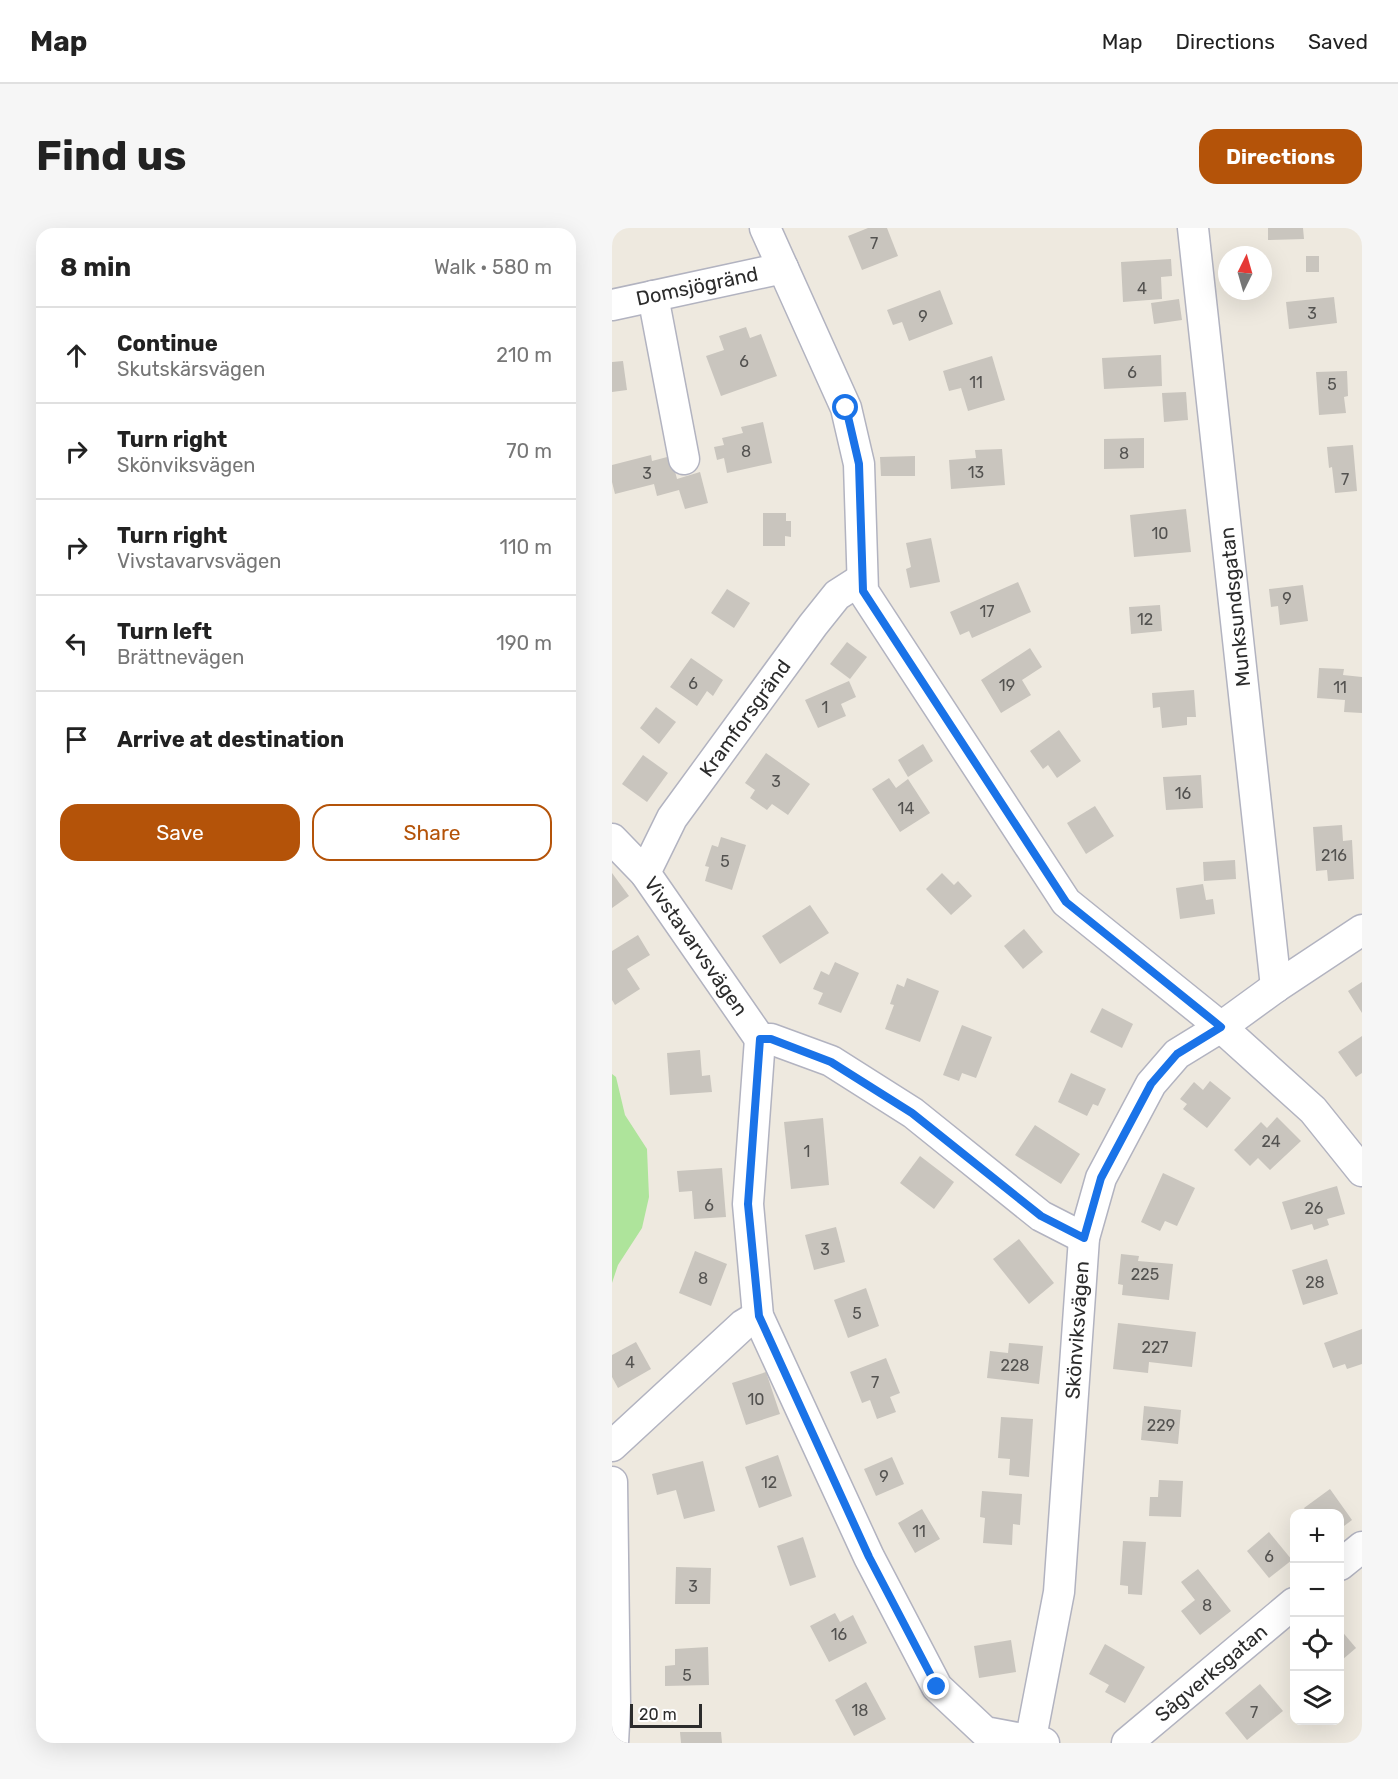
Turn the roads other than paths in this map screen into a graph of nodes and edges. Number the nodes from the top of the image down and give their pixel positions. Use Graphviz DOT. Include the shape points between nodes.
graph roads {
  1 [pos="765,228"];
  2 [pos="1193,228"];
  3 [pos="783,268"];
  4 [pos="653,296"];
  5 [pos="612,305"];
  6 [pos="684,459"];
  7 [pos="862,579"];
  8 [pos="612,839"];
  9 [pos="645,873"];
  10 [pos="1362,930"];
  11 [pos="1276,987"];
  12 [pos="1221,1027"];
  13 [pos="760,1039"];
  14 [pos="1362,1171"];
  15 [pos="1084,1238"];
  16 [pos="759,1316"];
  17 [pos="612,1446"];
  18 [pos="612,1482"];
  19 [pos="1362,1546"];
  20 [pos="1342,1563"];
  21 [pos="1290,1606"];
  22 [pos="1035,1742"];
  23 [pos="613,1743"];
  24 [pos="1126,1743"];
  1 -- 3 [label="street"];
  2 -- 11 [label="street, Munksundsgatan"];
  3 -- 4 [label="street, Domsjögränd"];
  3 -- 7 [label="street" via="846,408 859,464"];
  4 -- 5 [label="street, Domsjögränd"];
  4 -- 6 [label="street"];
  7 -- 9 [label="street, Kramforsgränd" via="837,595 792,654 672,818"];
  7 -- 12 [label="street" via="863,591 1066,902"];
  8 -- 9 [label="street, Vivstavarvsvägen"];
  9 -- 13 [label="street, Vivstavarvsvägen"];
  10 -- 11 [label="street, Skönviksvägen"];
  11 -- 12 [label="street, Skönviksvägen"];
  12 -- 14 [label="street" via="1313,1110"];
  12 -- 15 [label="street, Skönviksvägen" via="1177,1054 1151,1084 1101,1178"];
  13 -- 15 [label="street" via="771,1039 831,1062 912,1113 1041,1216"];
  13 -- 16 [label="street" via="748,1204"];
  15 -- 22 [label="street, Skönviksvägen" via="1059,1592"];
  16 -- 17 [label="street" via="743,1325"];
  16 -- 22 [label="street" via="869,1557 937,1687 985,1732"];
  18 -- 23 [label="street"];
  19 -- 20 [label="street"];
  21 -- 24 [label="street, Sågverksgatan"];
}
